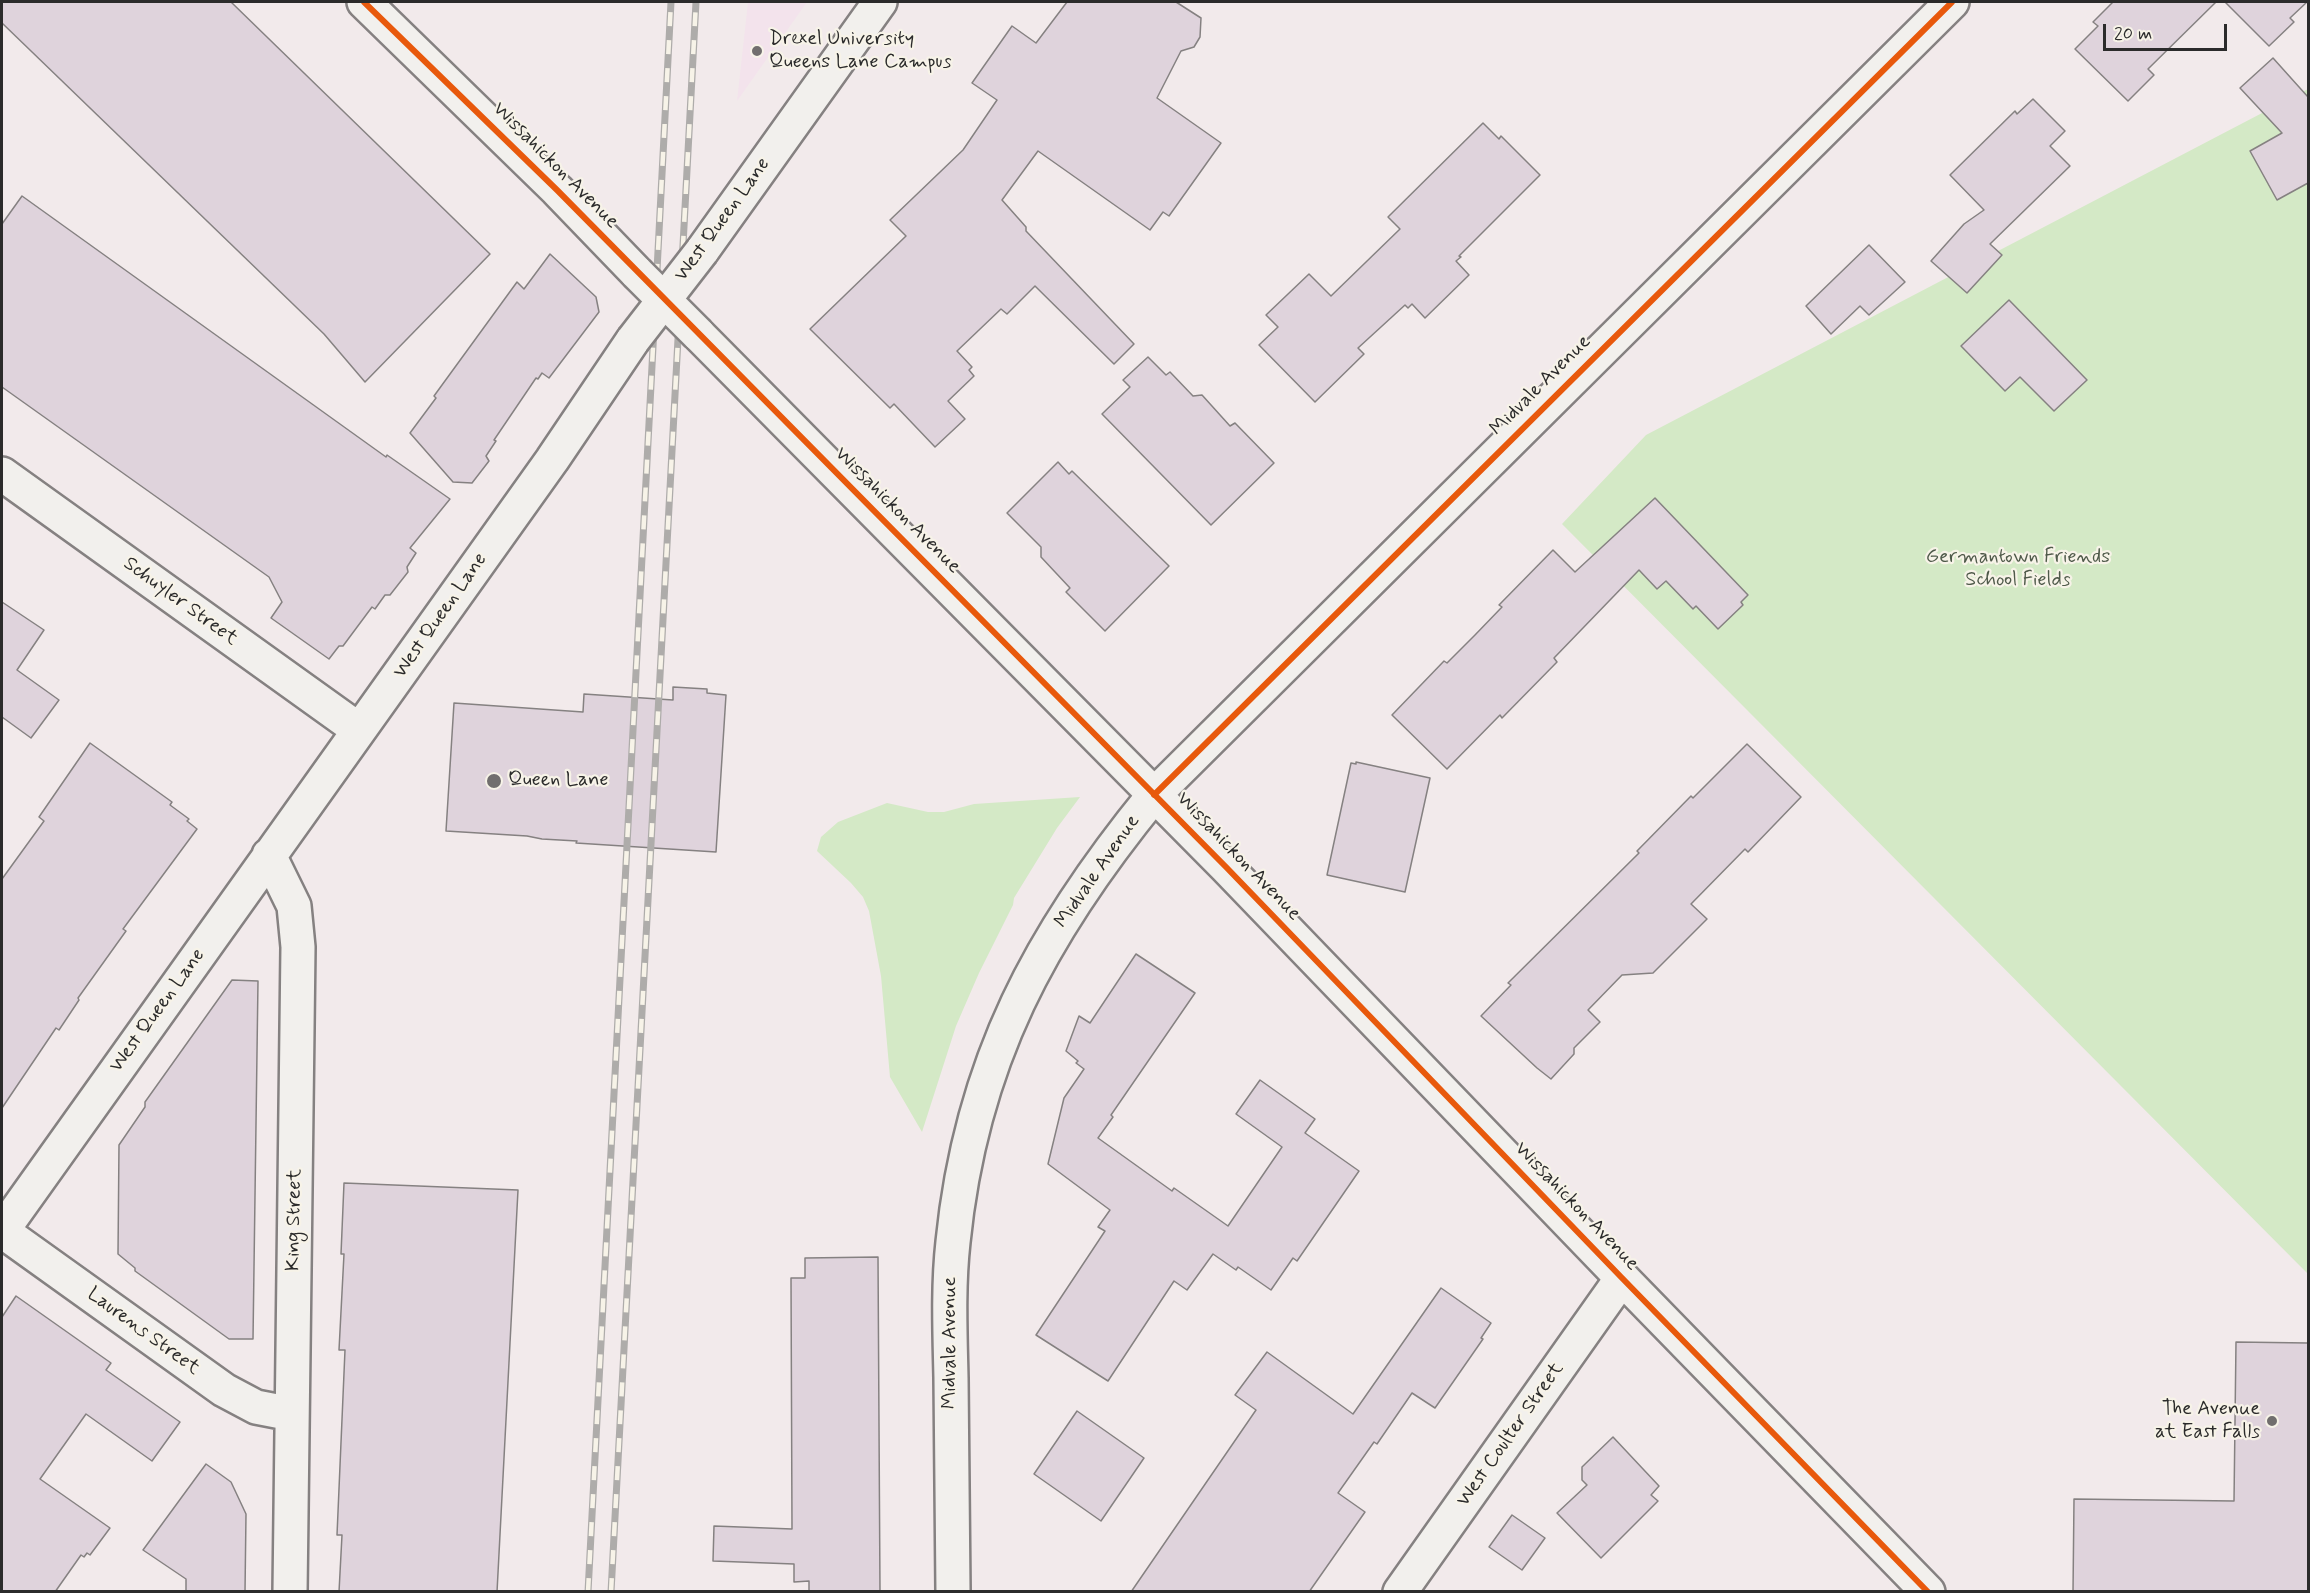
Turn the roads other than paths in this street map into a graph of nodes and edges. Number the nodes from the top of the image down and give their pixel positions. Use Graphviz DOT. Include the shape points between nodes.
graph roads {
  1 [pos="364,2"];
  2 [pos="880,2"];
  3 [pos="1952,2"];
  4 [pos="665,299"];
  5 [pos="2,474"];
  6 [pos="359,730"];
  7 [pos="1154,795"];
  8 [pos="269,855"];
  9 [pos="2,1231"];
  10 [pos="1622,1278"];
  11 [pos="292,1414"];
  12 [pos="290,1592"];
  13 [pos="953,1592"];
  14 [pos="1400,1592"];
  15 [pos="1928,1592"];
  1 -- 4 [label="street, Wissahickon Avenue, bridge"];
  2 -- 4 [label="street, West Queen Lane, bridge"];
  3 -- 7 [label="street, Midvale Avenue"];
  4 -- 6 [label="street, West Queen Lane, bridge"];
  4 -- 7 [label="street, Wissahickon Avenue, bridge"];
  5 -- 6 [label="street, Schuyler Street"];
  6 -- 8 [label="street, West Queen Lane"];
  7 -- 10 [label="street, Wissahickon Avenue"];
  7 -- 13 [label="street, Midvale Avenue" via="1078,894 1046,946 1015,1006 977,1111 957,1207 951,1273"];
  8 -- 9 [label="street, West Queen Lane"];
  8 -- 11 [label="street, King Street" via="294,906 298,947"];
  9 -- 11 [label="street, Laurens Street" via="224,1390 256,1407"];
  10 -- 14 [label="street, West Coulter Street"];
  10 -- 15 [label="street, Wissahickon Avenue"];
  11 -- 12 [label="street, King Street"];
}
